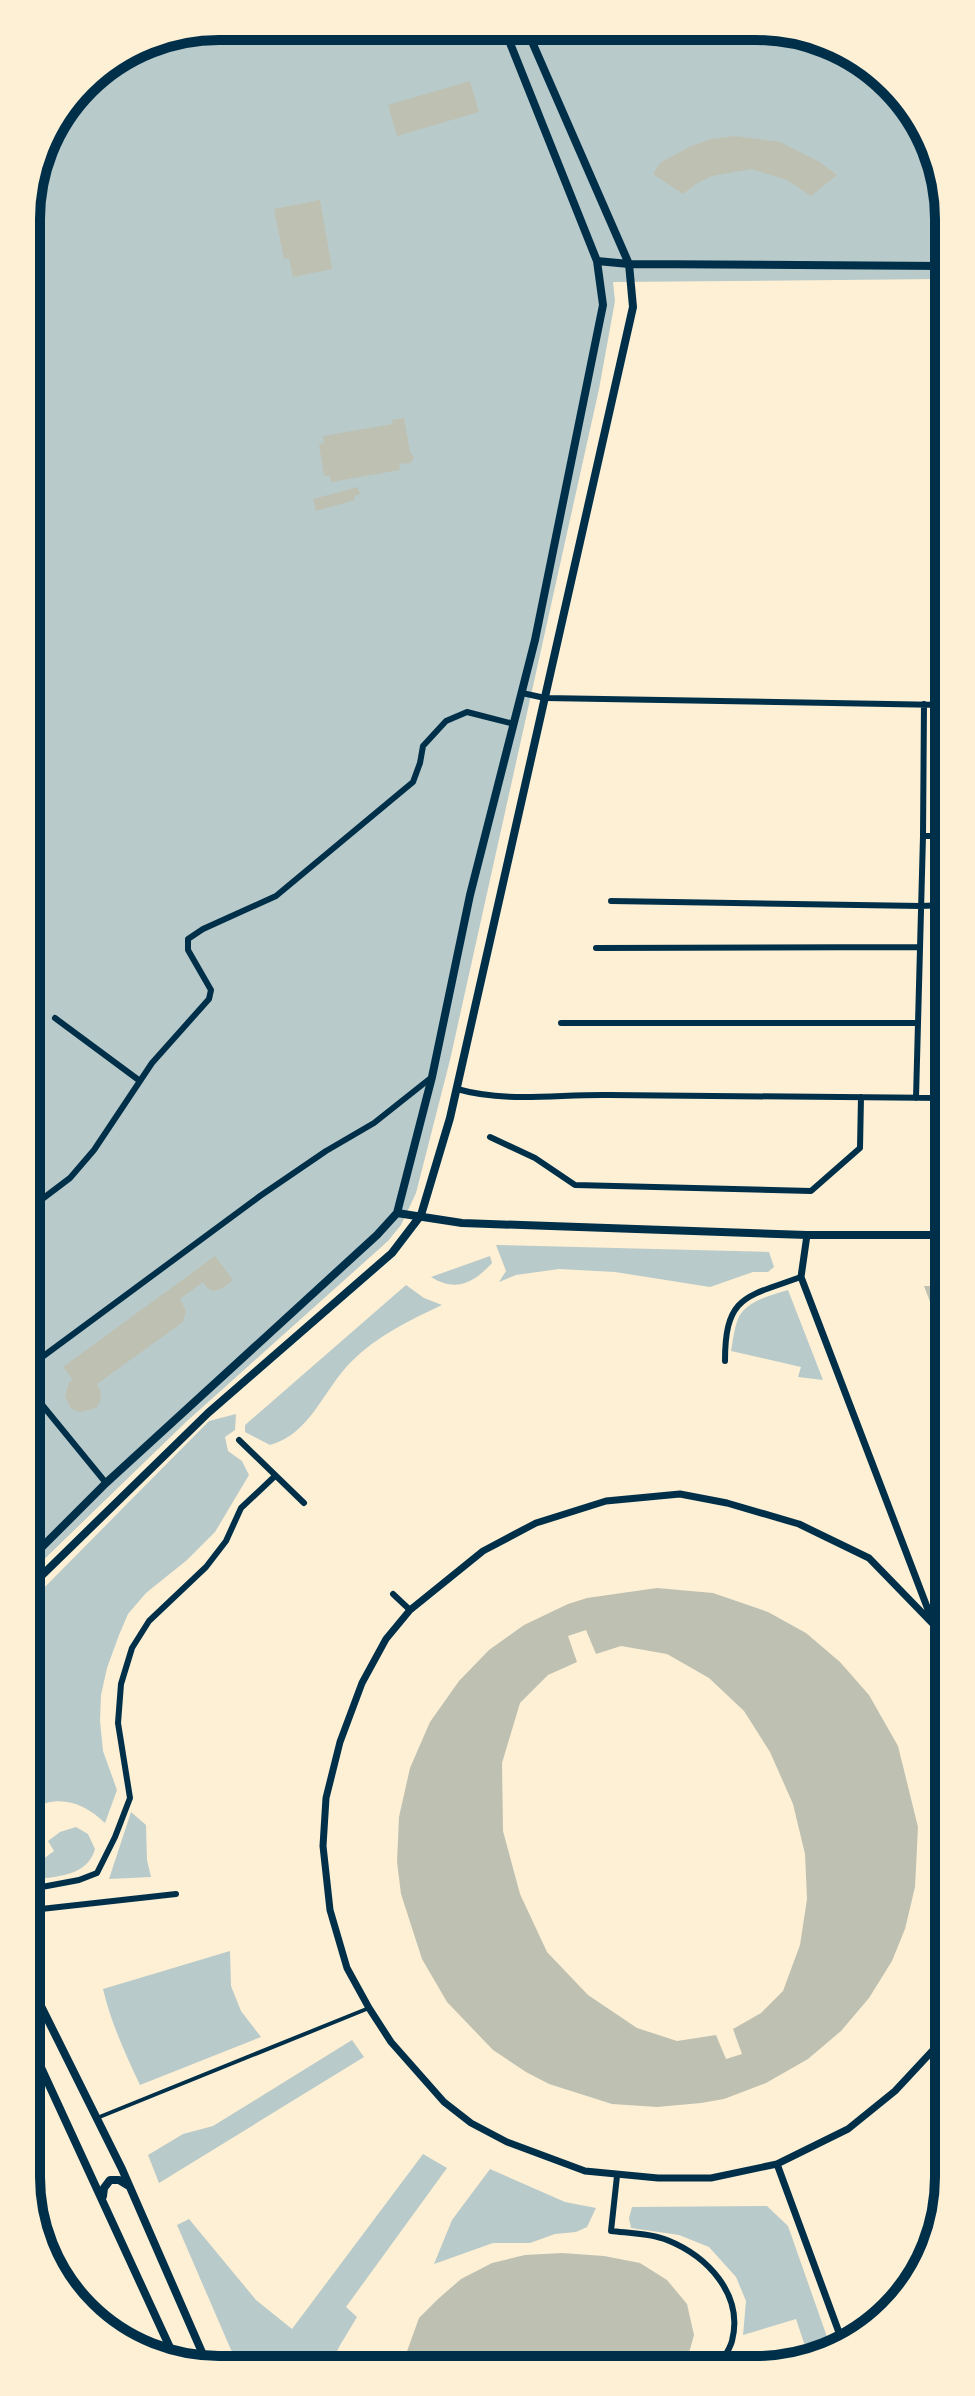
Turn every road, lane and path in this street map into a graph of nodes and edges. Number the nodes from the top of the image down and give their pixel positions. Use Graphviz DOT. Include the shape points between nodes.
graph roads {
  1 [pos="509,40"];
  2 [pos="531,40"];
  3 [pos="597,261"];
  4 [pos="629,264"];
  5 [pos="935,266"];
  6 [pos="522,693"];
  7 [pos="545,698"];
  8 [pos="924,704"];
  9 [pos="935,705"];
  10 [pos="514,724"];
  11 [pos="923,836"];
  12 [pos="935,836"];
  13 [pos="611,901"];
  14 [pos="935,905"];
  15 [pos="921,906"];
  16 [pos="920,947"];
  17 [pos="596,948"];
  18 [pos="55,1018"];
  19 [pos="561,1023"];
  20 [pos="918,1023"];
  21 [pos="432,1077"];
  22 [pos="140,1081"];
  23 [pos="457,1089"];
  24 [pos="861,1097"];
  25 [pos="916,1098"];
  26 [pos="935,1098"];
  27 [pos="490,1137"];
  28 [pos="40,1201"];
  29 [pos="397,1213"];
  30 [pos="421,1215"];
  31 [pos="807,1235"];
  32 [pos="935,1235"];
  33 [pos="801,1277"];
  34 [pos="40,1359"];
  35 [pos="725,1361"];
  36 [pos="40,1402"];
  37 [pos="239,1440"];
  38 [pos="275,1476"];
  39 [pos="106,1483"];
  40 [pos="304,1503"];
  41 [pos="40,1549"];
  42 [pos="40,1577"];
  43 [pos="393,1594"];
  44 [pos="410,1610"];
  45 [pos="935,1626"];
  46 [pos="40,1887"];
  47 [pos="176,1894"];
  48 [pos="40,1909"];
  49 [pos="40,2004"];
  50 [pos="369,2008"];
  51 [pos="935,2048"];
  52 [pos="40,2065"];
  53 [pos="97,2118"];
  54 [pos="777,2164"];
  55 [pos="617,2176"];
  56 [pos="129,2186"];
  57 [pos="103,2200"];
  58 [pos="840,2335"];
  59 [pos="171,2350"];
  60 [pos="203,2355"];
  61 [pos="724,2356"];
  1 -- 3 [label="main road"];
  2 -- 4 [label="main road"];
  3 -- 4 [label="main road"];
  3 -- 6 [label="main road" via="603,305"];
  4 -- 5 [label="main road"];
  4 -- 7 [label="main road" via="633,307"];
  6 -- 7 [label="street"];
  6 -- 10 [label="main road"];
  7 -- 8 [label="street"];
  7 -- 23 [label="main road"];
  8 -- 9 [label="street"];
  8 -- 11 [label="street"];
  10 -- 21 [label="main road" via="470,895"];
  10 -- 22 [label="street" via="467,712 446,721 423,746 413,782 276,896 188,939 188,950 211,990 209,999"];
  11 -- 12 [label="street"];
  11 -- 15 [label="street"];
  13 -- 15 [label="street"];
  14 -- 15 [label="street"];
  15 -- 16 [label="street"];
  16 -- 17 [label="street"];
  16 -- 20 [label="street"];
  18 -- 22 [label="street"];
  19 -- 20 [label="street"];
  20 -- 25 [label="street"];
  21 -- 29 [label="main road"];
  21 -- 34 [label="street"];
  22 -- 28 [label="street" via="94,1150"];
  23 -- 24 [label="street" via="501,1098"];
  23 -- 30 [label="main road"];
  24 -- 25 [label="street"];
  24 -- 27 [label="street" via="860,1148 811,1191 575,1185"];
  25 -- 26 [label="street"];
  29 -- 30 [label="main road"];
  29 -- 39 [label="main road"];
  30 -- 31 [label="main road" via="462,1223"];
  30 -- 42 [label="main road" via="392,1253 208,1413"];
  31 -- 32 [label="main road"];
  31 -- 33 [label="street"];
  33 -- 35 [label="street" via="736,1305 726,1327"];
  33 -- 45 [label="street"];
  36 -- 39 [label="street"];
  37 -- 38 [label="street"];
  38 -- 40 [label="street"];
  38 -- 46 [label="street" via="241,1508 206,1567 149,1621 132,1648 121,1684 118,1723 130,1798 97,1873"];
  39 -- 41 [label="main road"];
  43 -- 44 [label="street"];
  44 -- 45 [label="street" via="483,1551 536,1523 606,1501 680,1494 799,1524 869,1558"];
  44 -- 50 [label="street" via="386,1639 362,1683 326,1798 323,1846 330,1910 347,1968"];
  47 -- 48 [label="street"];
  49 -- 53 [label="main road"];
  50 -- 53 [label="street"];
  50 -- 55 [label="street" via="413,2069 471,2123 542,2157"];
  51 -- 54 [label="street" via="895,2091 848,2129"];
  52 -- 57 [label="main road"];
  53 -- 56 [label="main road"];
  54 -- 55 [label="street" via="711,2178"];
  54 -- 58 [label="street"];
  55 -- 61 [label="street" via="611,2231 664,2238 696,2255 722,2281 733,2311 732,2342"];
  56 -- 57 [label="main road" via="110,2180"];
  56 -- 60 [label="main road"];
  57 -- 59 [label="main road"];
}
